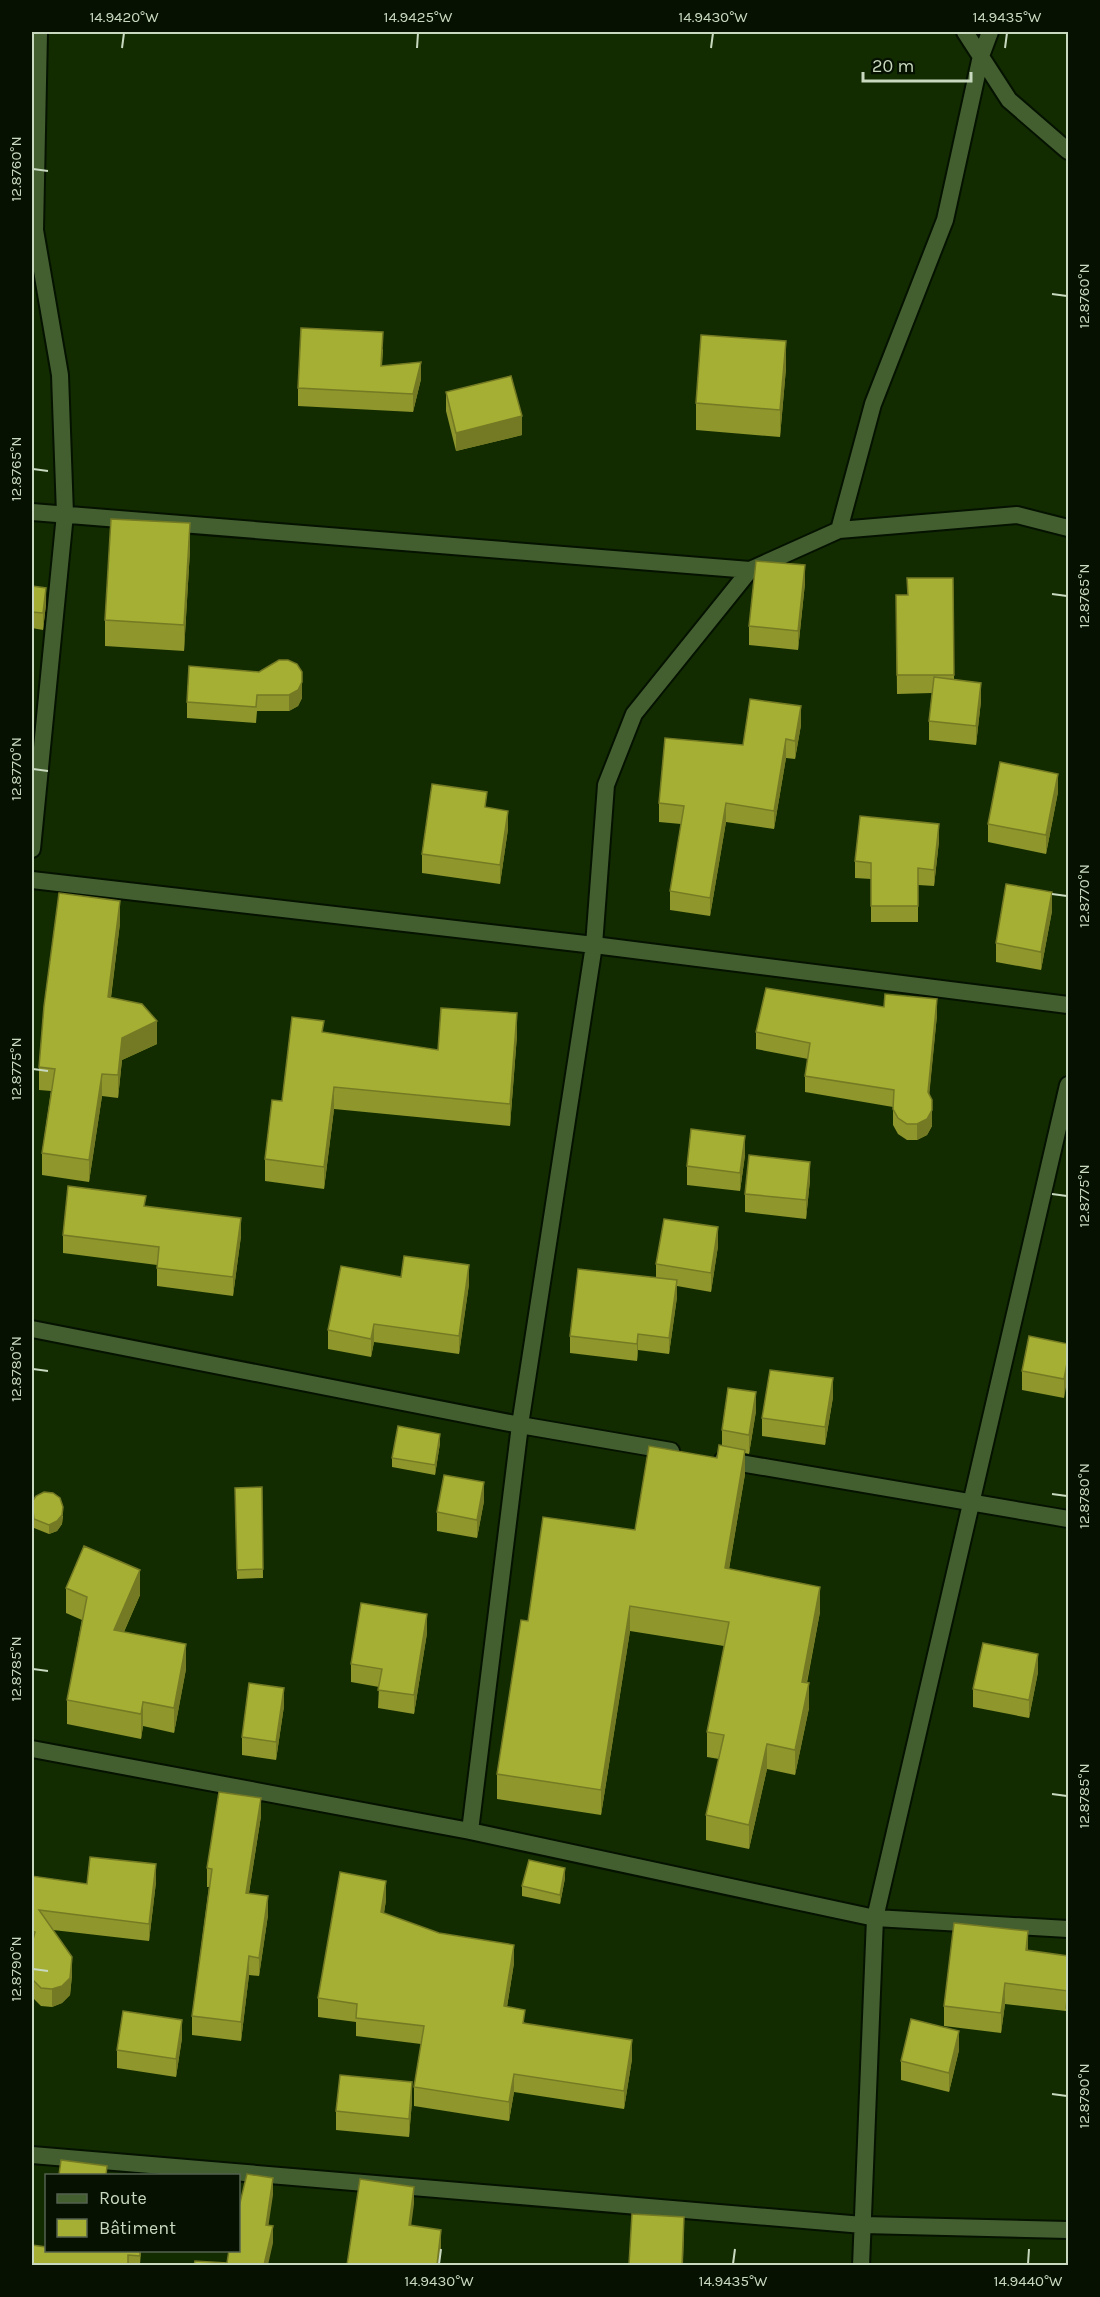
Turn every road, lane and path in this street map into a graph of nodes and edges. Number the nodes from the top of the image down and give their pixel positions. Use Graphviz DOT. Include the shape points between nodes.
graph roads {
  1 [pos="39,32"];
  2 [pos="965,32"];
  3 [pos="990,32"];
  4 [pos="981,56"];
  5 [pos="1068,151"];
  6 [pos="32,512"];
  7 [pos="65,514"];
  8 [pos="1068,528"];
  9 [pos="839,530"];
  10 [pos="750,570"];
  11 [pos="32,849"];
  12 [pos="32,880"];
  13 [pos="594,945"];
  14 [pos="1068,1005"];
  15 [pos="1068,1085"];
  16 [pos="32,1329"];
  17 [pos="520,1425"];
  18 [pos="682,1453"];
  19 [pos="706,1457"];
  20 [pos="973,1502"];
  21 [pos="1068,1519"];
  22 [pos="32,1749"];
  23 [pos="470,1831"];
  24 [pos="875,1918"];
  25 [pos="1068,1929"];
  26 [pos="32,2155"];
  27 [pos="863,2224"];
  28 [pos="1068,2230"];
  29 [pos="861,2265"];
  1 -- 7 [label="street" via="35,230 60,375"];
  2 -- 4 [label="street"];
  3 -- 4 [label="street"];
  4 -- 5 [label="street" via="1010,100"];
  4 -- 9 [label="street" via="945,220 873,404"];
  6 -- 7 [label="street"];
  7 -- 10 [label="street"];
  7 -- 11 [label="street"];
  8 -- 9 [label="street" via="1017,516"];
  9 -- 10 [label="street"];
  10 -- 13 [label="street" via="634,714 606,785"];
  12 -- 13 [label="street"];
  13 -- 14 [label="street"];
  13 -- 17 [label="street"];
  15 -- 20 [label="street"];
  16 -- 17 [label="street"];
  17 -- 18 [label="street"];
  17 -- 23 [label="street"];
  19 -- 20 [label="street"];
  20 -- 21 [label="street"];
  20 -- 24 [label="street"];
  22 -- 23 [label="street"];
  23 -- 24 [label="street"];
  24 -- 25 [label="street"];
  24 -- 27 [label="street"];
  26 -- 27 [label="street"];
  27 -- 28 [label="street"];
  27 -- 29 [label="street"];
}
